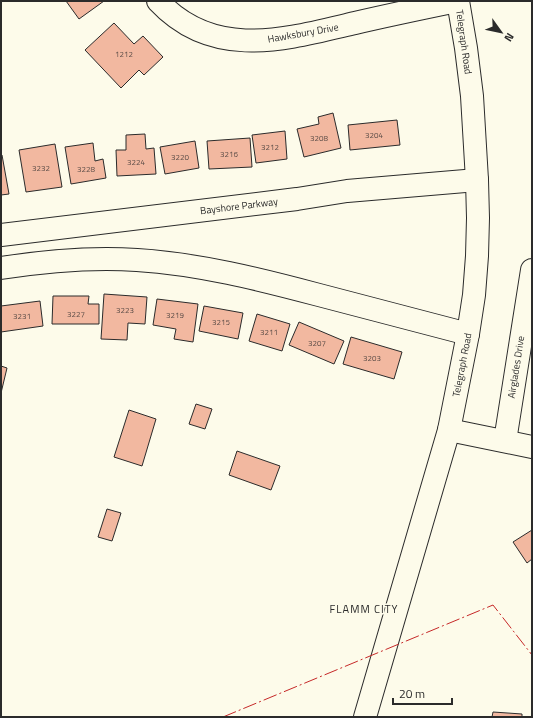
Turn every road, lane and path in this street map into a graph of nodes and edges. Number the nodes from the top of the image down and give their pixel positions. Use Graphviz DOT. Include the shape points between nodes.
graph roads {
  1 [pos="158,1"];
  2 [pos="458,1"];
  3 [pos="477,180"];
  4 [pos="1,235"];
  5 [pos="1,268"];
  6 [pos="532,270"];
  7 [pos="468,334"];
  8 [pos="450,430"];
  9 [pos="505,441"];
  10 [pos="532,447"];
  11 [pos="365,717"];
  1 -- 2 [label="street, Hawksbury Drive" via="185,23 206,33 229,40 252,41 313,33"];
  2 -- 3 [label="street, Telegraph Road" via="472,96"];
  3 -- 4 [label="street, Bayshore Parkway" via="347,191"];
  3 -- 7 [label="street, Telegraph Road" via="477,256"];
  5 -- 7 [label="street" via="29,263 90,259 137,260 196,267 261,280"];
  6 -- 9 [label="street, Airglades Drive"];
  7 -- 8 [label="street, Telegraph Road"];
  8 -- 9 [label="street"];
  8 -- 11 [label="street, Telegraph Road"];
  9 -- 10 [label="street"];
}
